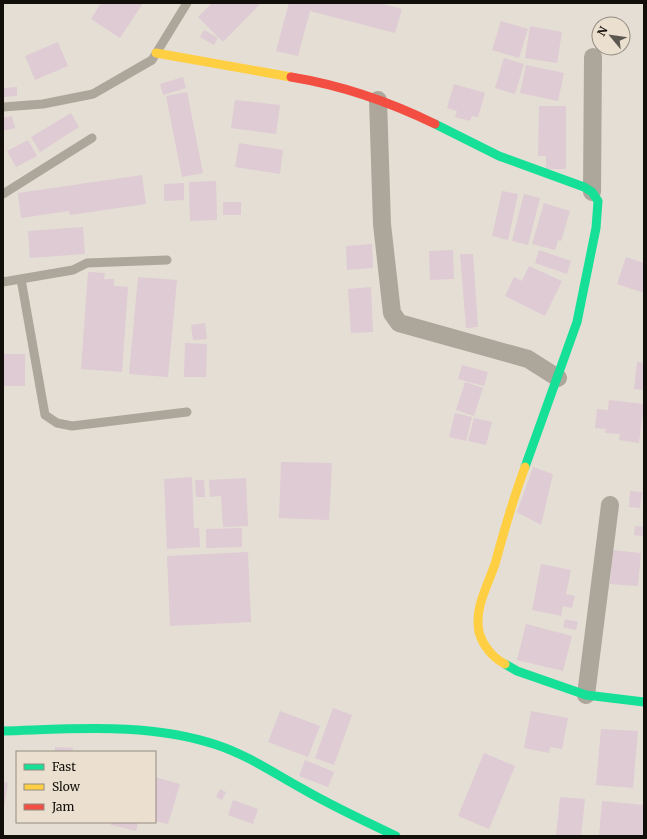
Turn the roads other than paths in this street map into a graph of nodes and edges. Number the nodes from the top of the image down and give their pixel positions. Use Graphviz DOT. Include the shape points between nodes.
graph roads {
  1 [pos="187,3"];
  2 [pos="156,53"];
  3 [pos="593,57"];
  4 [pos="378,100"];
  5 [pos="3,107"];
  6 [pos="92,138"];
  7 [pos="592,192"];
  8 [pos="3,194"];
  9 [pos="167,260"];
  10 [pos="22,279"];
  11 [pos="3,282"];
  12 [pos="558,378"];
  13 [pos="187,412"];
  14 [pos="610,505"];
  15 [pos="586,695"];
  16 [pos="644,702"];
  17 [pos="3,731"];
  18 [pos="396,836"];
  1 -- 2 [label="lane"];
  2 -- 4 [label="street" via="316,81"];
  2 -- 5 [label="lane" via="152,60 93,94 43,104"];
  3 -- 7 [label="street"];
  4 -- 7 [label="street" via="420,117 499,156"];
  4 -- 12 [label="street" via="382,224 392,313 399,323 528,358"];
  6 -- 8 [label="lane"];
  7 -- 12 [label="street" via="598,201 593,242 577,322"];
  9 -- 10 [label="lane" via="87,263 73,270"];
  10 -- 11 [label="lane"];
  10 -- 13 [label="lane" via="45,415 56,423 72,426"];
  12 -- 15 [label="street" via="514,496 480,604 480,631 486,648 501,662 517,671"];
  14 -- 15 [label="street"];
  15 -- 16 [label="street"];
  17 -- 18 [label="street" via="87,729 166,732 210,743 259,765 368,824"];
}
